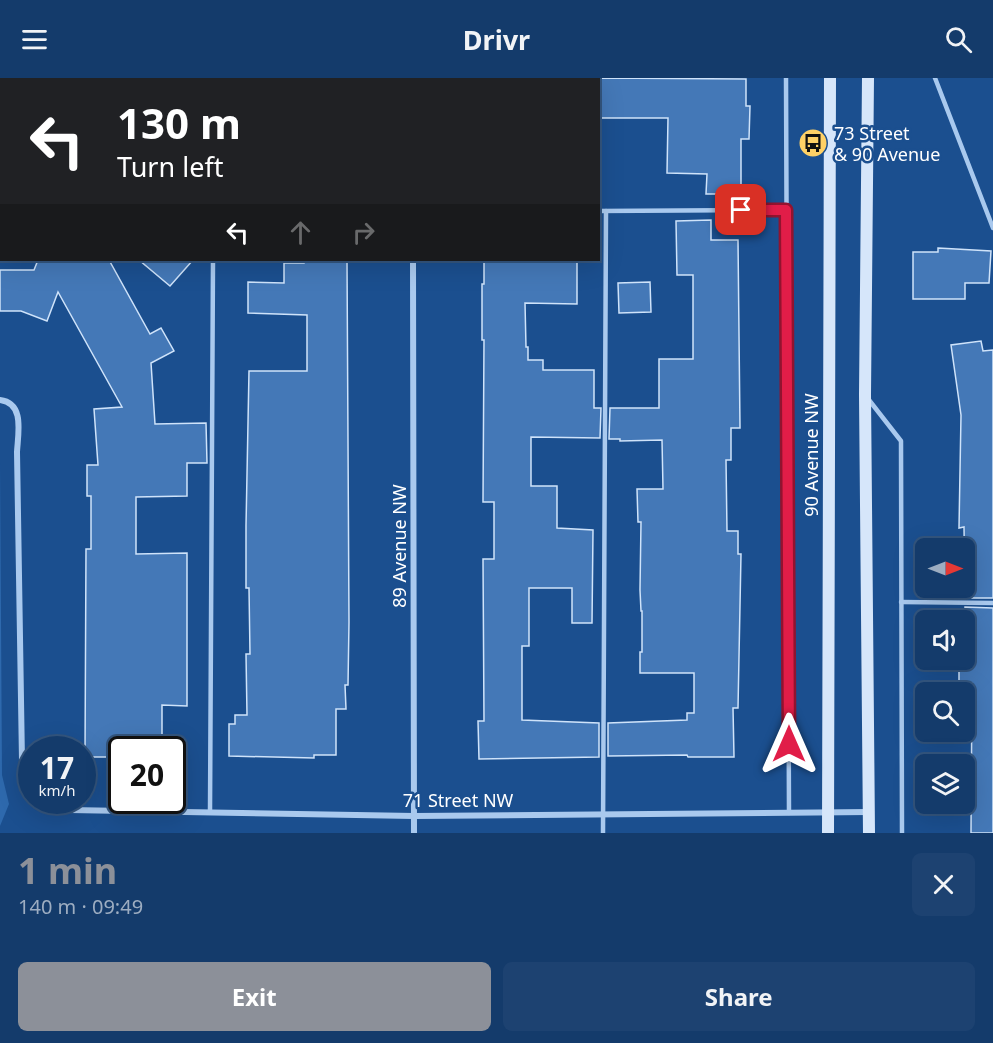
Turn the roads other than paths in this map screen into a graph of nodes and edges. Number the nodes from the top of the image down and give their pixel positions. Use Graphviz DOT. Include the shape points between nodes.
graph roads {
  1 [pos="786,78"];
  2 [pos="830,78"];
  3 [pos="868,78"];
  4 [pos="935,78"];
  5 [pos="786,210"];
  6 [pos="600,211"];
  7 [pos="606,211"];
  8 [pos="993,228"];
  9 [pos="213,261"];
  10 [pos="413,261"];
  11 [pos="865,395"];
  12 [pos="0,400"];
  13 [pos="901,602"];
  14 [pos="993,603"];
  15 [pos="22,736"];
  16 [pos="96,811"];
  17 [pos="210,812"];
  18 [pos="870,812"];
  19 [pos="828,813"];
  20 [pos="789,814"];
  21 [pos="603,815"];
  22 [pos="414,816"];
  23 [pos="414,833"];
  24 [pos="603,833"];
  25 [pos="828,833"];
  26 [pos="870,833"];
  27 [pos="902,833"];
  1 -- 5 [label="lane, 90 Avenue NW"];
  2 -- 19 [label="main road, 90 Avenue NW"];
  3 -- 11 [label="main road"];
  4 -- 8 [label="lane"];
  5 -- 7 [label="lane"];
  5 -- 20 [label="lane, 90 Avenue NW"];
  6 -- 7 [label="lane"];
  7 -- 21 [label="lane"];
  9 -- 17 [label="lane"];
  10 -- 22 [label="street, 89 Avenue NW"];
  11 -- 13 [label="lane" via="901,441"];
  11 -- 18 [label="main road"];
  12 -- 15 [label="street" via="12,403 18,417"];
  13 -- 14 [label="lane"];
  13 -- 27 [label="lane"];
  16 -- 17 [label="street, 71 Street NW"];
  17 -- 22 [label="street, 71 Street NW"];
  18 -- 19 [label="street, 71 Street NW"];
  18 -- 26 [label="main road"];
  19 -- 20 [label="street, 71 Street NW"];
  19 -- 25 [label="main road, 90 Avenue NW"];
  20 -- 21 [label="street, 71 Street NW"];
  21 -- 22 [label="street, 71 Street NW"];
  21 -- 24 [label="lane"];
  22 -- 23 [label="street, 89 Avenue NW"];
}
